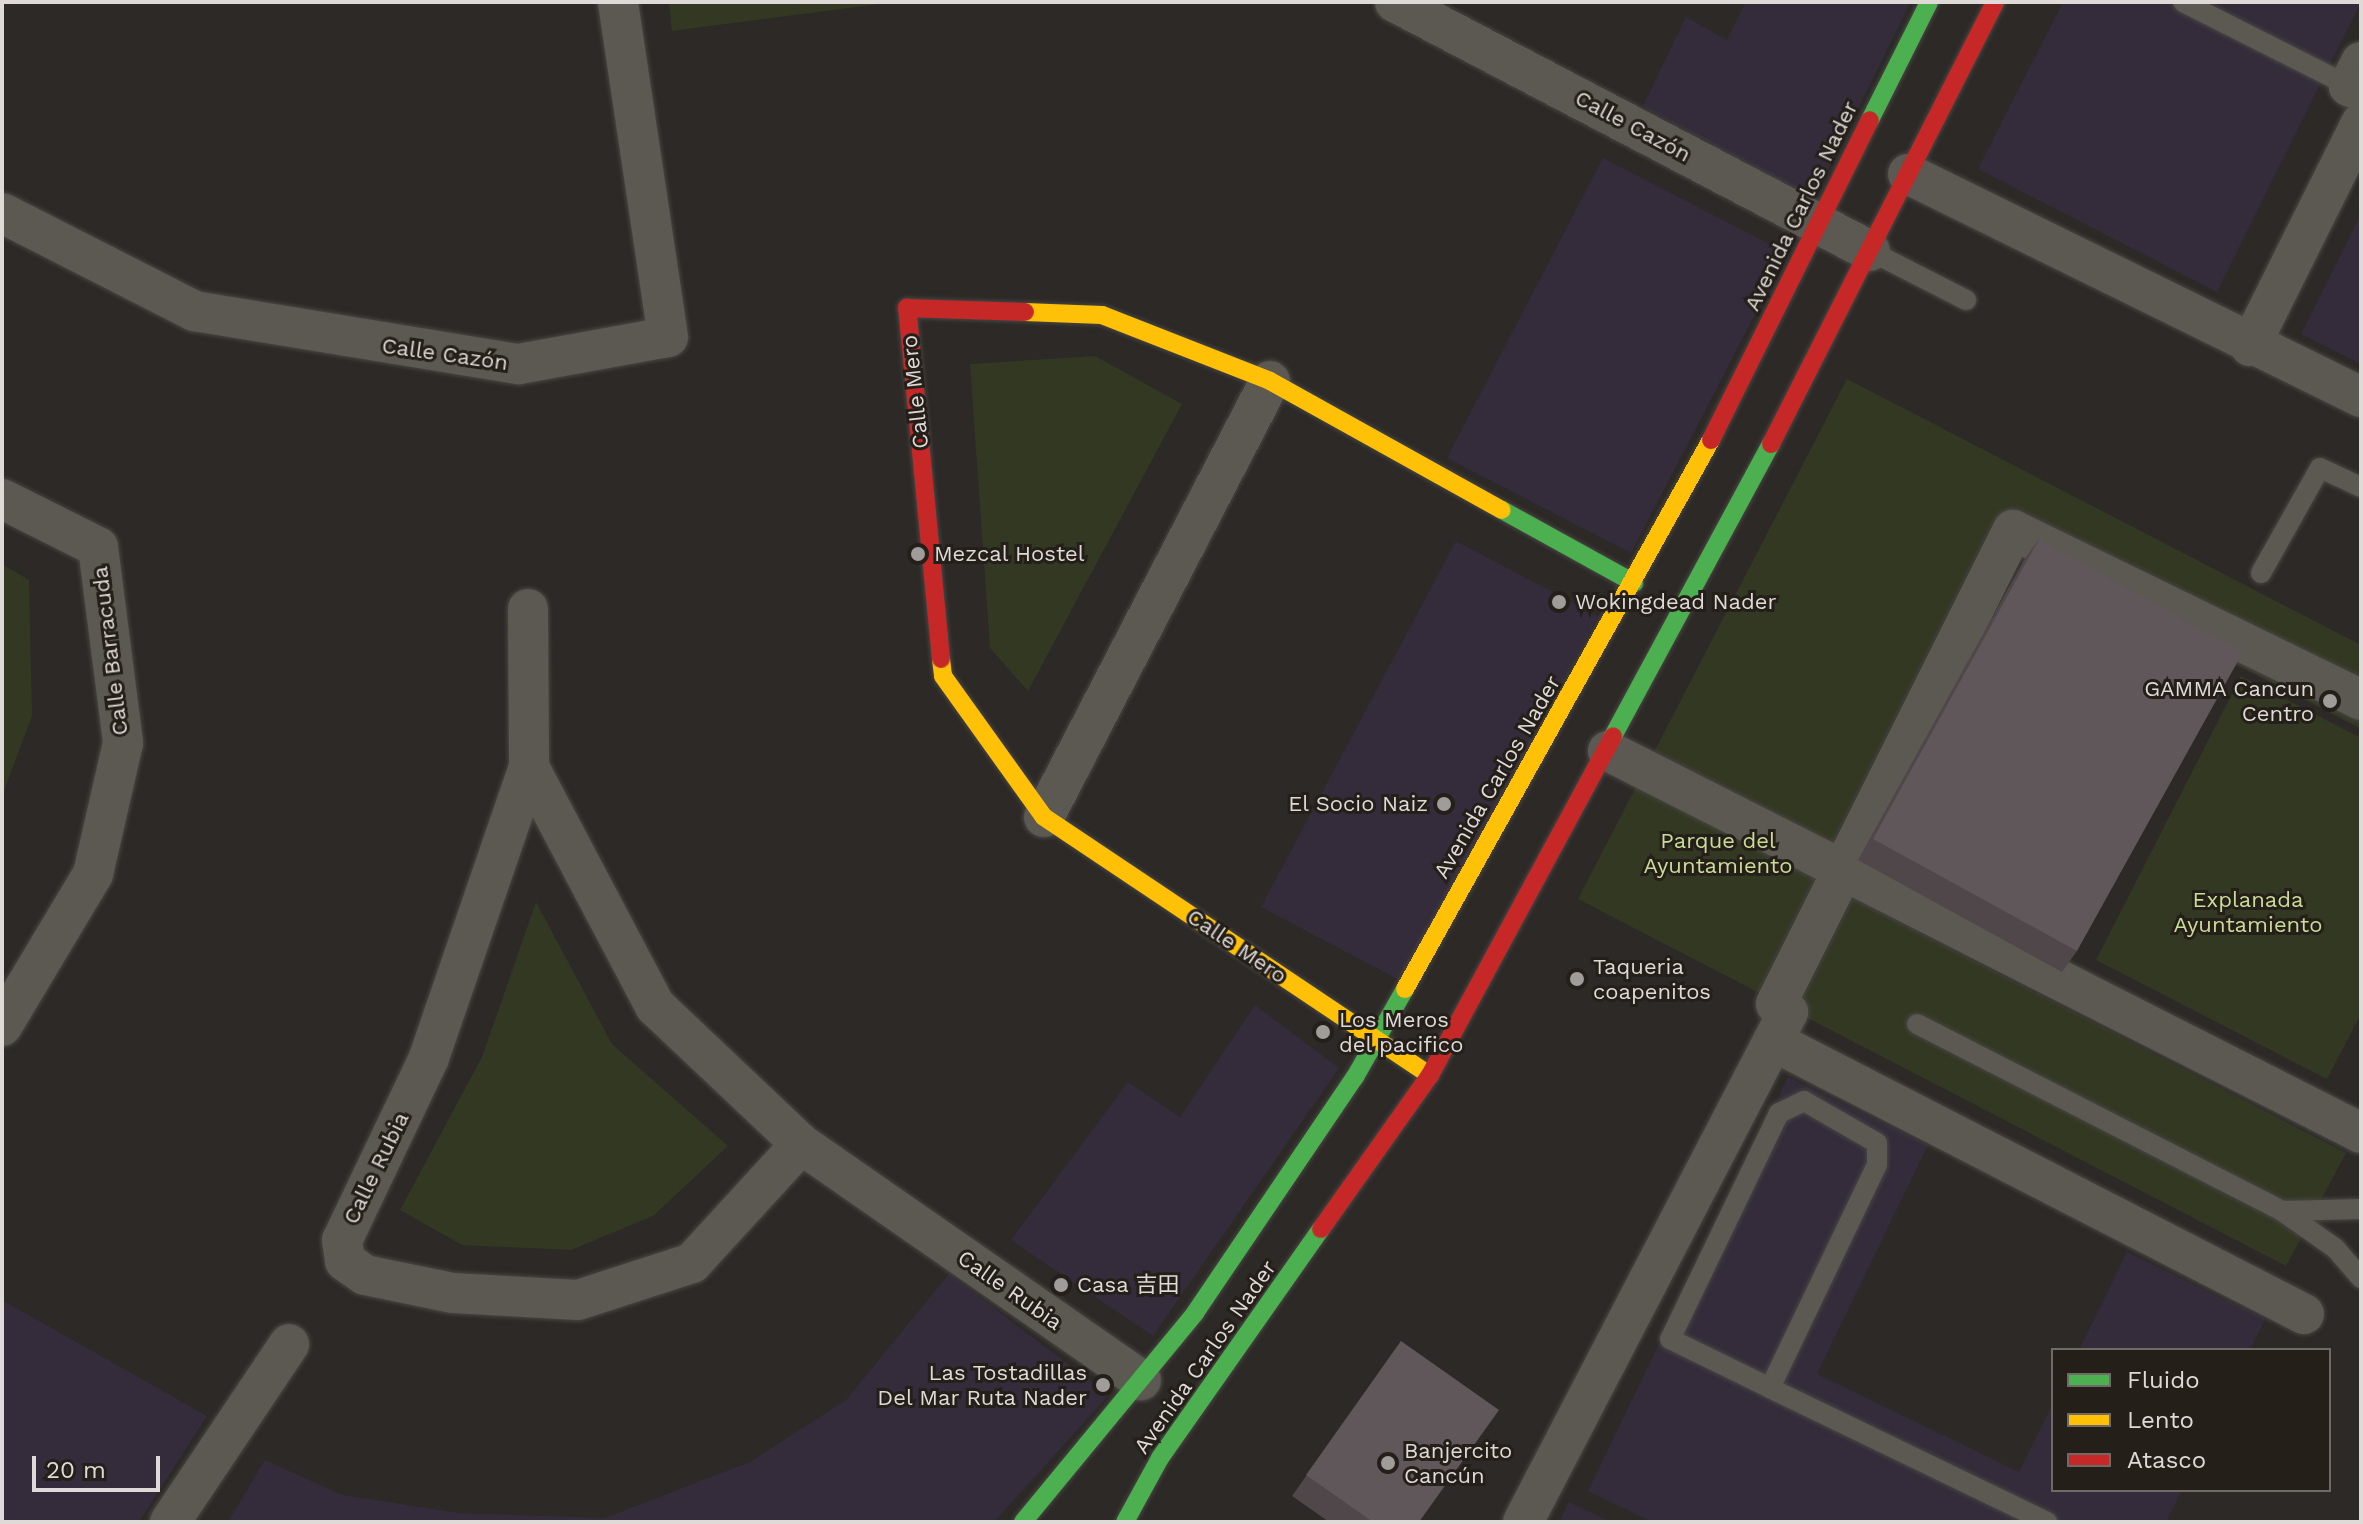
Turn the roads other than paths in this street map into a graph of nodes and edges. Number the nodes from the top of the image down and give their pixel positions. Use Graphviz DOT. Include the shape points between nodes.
graph roads {
  1 [pos="618,2"];
  2 [pos="1395,2"];
  3 [pos="1929,2"];
  4 [pos="1995,2"];
  5 [pos="2183,2"];
  6 [pos="1447,10"];
  7 [pos="2358,91"];
  8 [pos="1908,174"];
  9 [pos="2,213"];
  10 [pos="1818,224"];
  11 [pos="1870,251"];
  12 [pos="1966,300"];
  13 [pos="2250,346"];
  14 [pos="1270,381"];
  15 [pos="2361,397"];
  16 [pos="1726,410"];
  17 [pos="1775,436"];
  18 [pos="2361,487"];
  19 [pos="2,499"];
  20 [pos="2261,573"];
  21 [pos="1634,583"];
  22 [pos="528,609"];
  23 [pos="2361,700"];
  24 [pos="1608,751"];
  25 [pos="529,767"];
  26 [pos="1044,817"];
  27 [pos="1841,873"];
  28 [pos="1917,1024"];
  29 [pos="2,1026"];
  30 [pos="1376,1040"];
  31 [pos="1773,1041"];
  32 [pos="1430,1075"];
  33 [pos="2361,1133"];
  34 [pos="801,1144"];
  35 [pos="2361,1209"];
  36 [pos="2282,1211"];
  37 [pos="2361,1278"];
  38 [pos="2304,1314"];
  39 [pos="289,1344"];
  40 [pos="1141,1380"];
  41 [pos="1770,1388"];
  42 [pos="170,1522"];
  43 [pos="1023,1522"];
  44 [pos="1125,1522"];
  45 [pos="1523,1522"];
  46 [pos="2047,1522"];
  1 -- 9 [label="street, Calle Cazón" via="668,337 519,364 194,311"];
  2 -- 6 [label="street, Calle Cazón"];
  3 -- 10 [label="street, Avenida Carlos Nader"];
  4 -- 8 [label="street, Avenida Carlos Nader"];
  5 -- 7 [label="lane"];
  6 -- 10 [label="street, Calle Cazón"];
  7 -- 13 [label="street"];
  8 -- 11 [label="street, Avenida Carlos Nader"];
  8 -- 13 [label="street"];
  10 -- 11 [label="street, Calle Cazón"];
  10 -- 16 [label="street, Avenida Carlos Nader"];
  11 -- 12 [label="lane"];
  11 -- 17 [label="street, Avenida Carlos Nader"];
  13 -- 15 [label="street"];
  14 -- 21 [label="street, Calle Mero"];
  14 -- 26 [label="street"];
  14 -- 26 [label="street, Calle Mero" via="1102,315 907,308 943,676"];
  16 -- 17 [label="street"];
  16 -- 21 [label="street, Avenida Carlos Nader"];
  17 -- 24 [label="street, Avenida Carlos Nader"];
  18 -- 20 [label="lane" via="2320,468"];
  19 -- 29 [label="street, Calle Barracuda" via="98,547 123,743 93,874"];
  21 -- 30 [label="street, Avenida Carlos Nader"];
  22 -- 25 [label="street, Calle Rubia"];
  23 -- 27 [label="street" via="2013,530"];
  24 -- 27 [label="street"];
  24 -- 32 [label="street, Avenida Carlos Nader"];
  25 -- 34 [label="street, Calle Rubia" via="655,1006"];
  25 -- 34 [label="street, Calle Rubia" via="429,1058 342,1240 345,1261 365,1275 453,1293 578,1300 692,1263"];
  26 -- 30 [label="street, Calle Mero"];
  27 -- 31 [label="street" via="1776,1004 1788,1012"];
  27 -- 33 [label="street"];
  28 -- 36 [label="lane"];
  30 -- 32 [label="street, Calle Mero"];
  30 -- 40 [label="street, Avenida Carlos Nader" via="1195,1313"];
  31 -- 38 [label="street"];
  31 -- 45 [label="street"];
  32 -- 44 [label="street, Avenida Carlos Nader" via="1160,1458"];
  34 -- 40 [label="street, Calle Rubia"];
  35 -- 36 [label="lane"];
  36 -- 37 [label="lane" via="2335,1248"];
  39 -- 42 [label="street"];
  40 -- 43 [label="street, Avenida Carlos Nader"];
  41 -- 41 [label="lane" via="1877,1165 1877,1143 1804,1101 1779,1113 1670,1339"];
  41 -- 46 [label="lane"];
}
